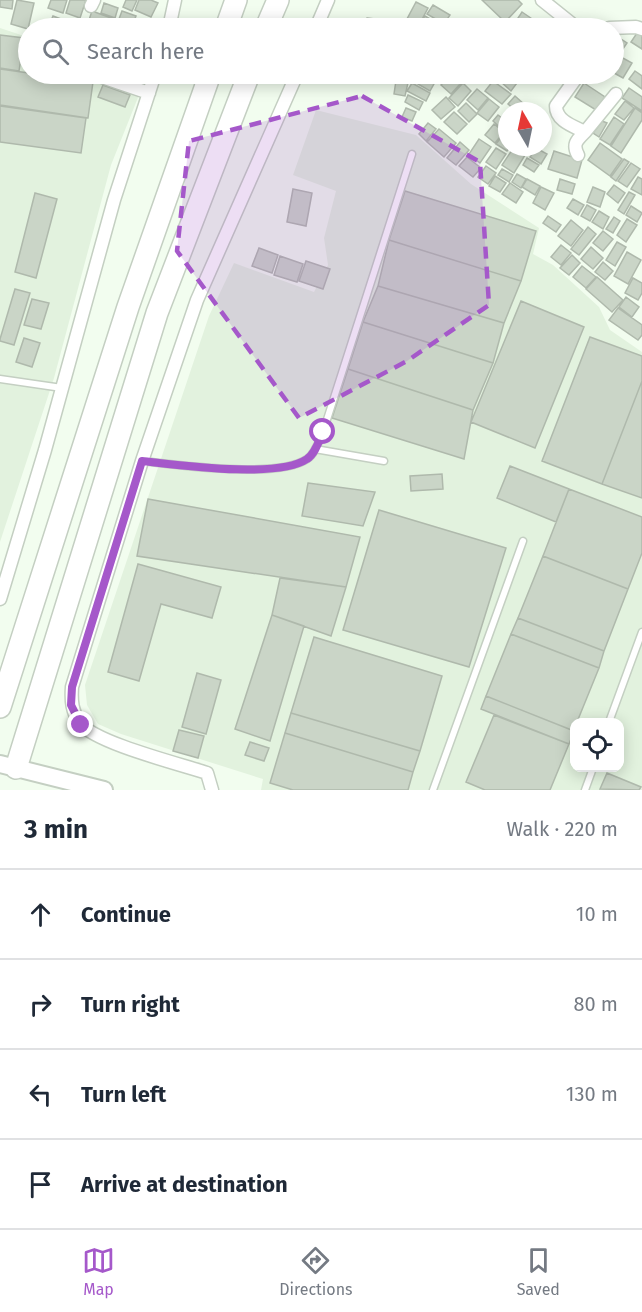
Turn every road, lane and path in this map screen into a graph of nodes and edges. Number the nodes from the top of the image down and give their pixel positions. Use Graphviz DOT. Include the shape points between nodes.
graph roads {
  1 [pos="175,0"];
  2 [pos="236,0"];
  3 [pos="278,0"];
  4 [pos="328,0"];
  5 [pos="542,0"];
  6 [pos="171,18"];
  7 [pos="230,18"];
  8 [pos="270,18"];
  9 [pos="320,18"];
  10 [pos="564,18"];
  11 [pos="624,27"];
  12 [pos="642,29"];
  13 [pos="122,84"];
  14 [pos="152,84"];
  15 [pos="206,84"];
  16 [pos="245,84"];
  17 [pos="293,84"];
  18 [pos="572,84"];
  19 [pos="149,93"];
  20 [pos="616,94"];
  21 [pos="585,132"];
  22 [pos="412,154"];
  23 [pos="578,155"];
  24 [pos="0,379"];
  25 [pos="63,388"];
  26 [pos="315,449"];
  27 [pos="142,461"];
  28 [pos="384,461"];
  29 [pos="523,541"];
  30 [pos="0,599"];
  31 [pos="642,632"];
  32 [pos="0,707"];
  33 [pos="611,718"];
  34 [pos="8,766"];
  35 [pos="592,772"];
  36 [pos="104,790"];
  37 [pos="212,790"];
  38 [pos="433,790"];
  39 [pos="585,790"];
  1 -- 6 [label="street"];
  2 -- 7 [label="highway"];
  3 -- 8 [label="highway"];
  4 -- 9 [label="street"];
  5 -- 10 [label="street"];
  11 -- 12 [label="street"];
  13 -- 19 [label="street"];
  14 -- 19 [label="street"];
  15 -- 32 [label="highway" via="124,318"];
  16 -- 34 [label="highway" via="157,313"];
  17 -- 27 [label="street" via="197,300"];
  18 -- 21 [label="street" via="556,111 567,123"];
  19 -- 25 [label="street" via="114,200"];
  20 -- 21 [label="street"];
  21 -- 23 [label="street" via="575,143"];
  22 -- 26 [label="lane"];
  24 -- 25 [label="lane"];
  25 -- 30 [label="street"];
  26 -- 27 [label="lane" via="309,459 276,467 223,470"];
  26 -- 28 [label="lane"];
  27 -- 37 [label="street" via="72,687 71,705 81,725 104,739 207,773"];
  29 -- 38 [label="lane"];
  31 -- 33 [label="lane"];
  34 -- 36 [label="main road"];
  35 -- 39 [label="lane"];
}
